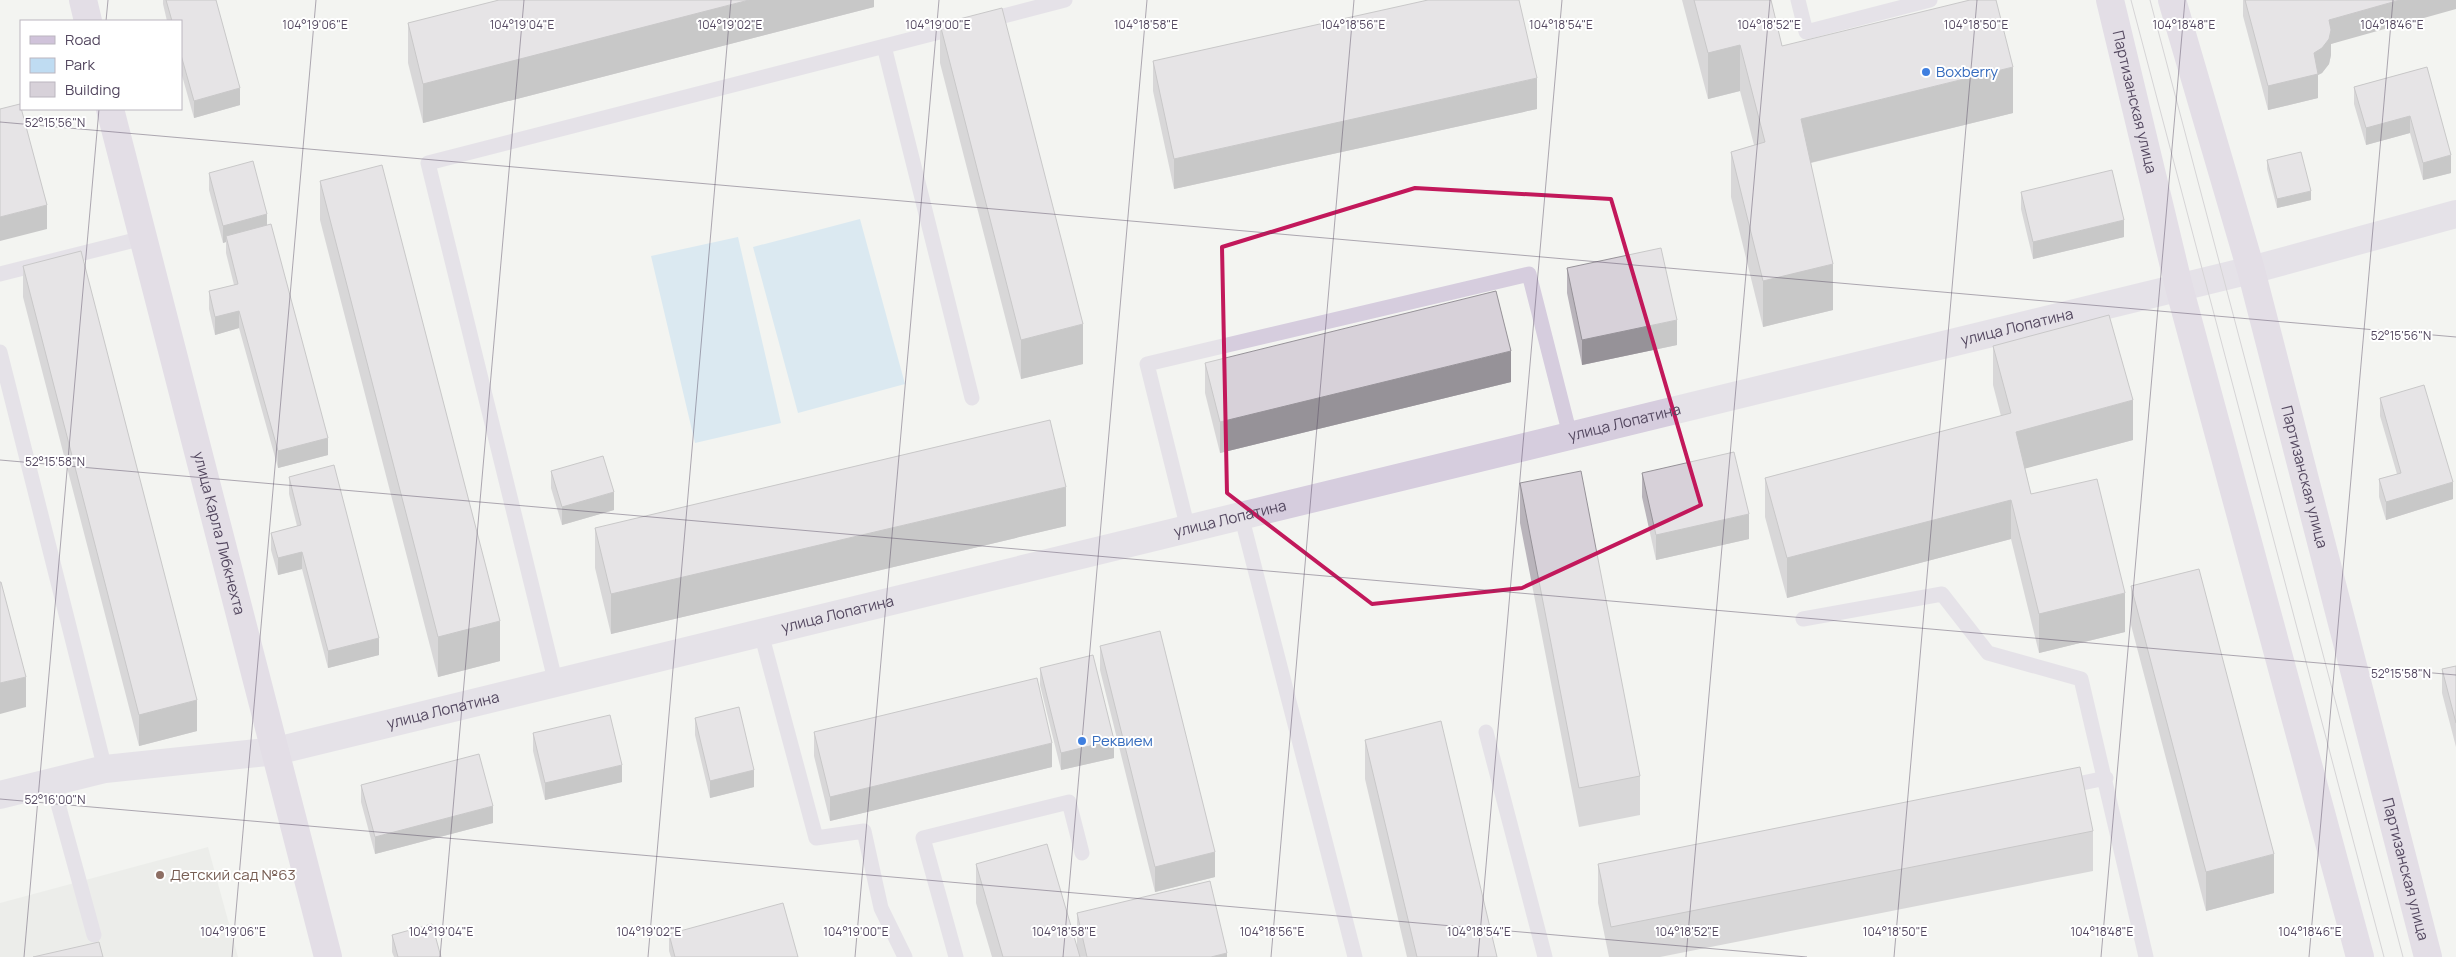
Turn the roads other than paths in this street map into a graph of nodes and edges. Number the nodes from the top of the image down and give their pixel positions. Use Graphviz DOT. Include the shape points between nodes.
graph roads {
  1 [pos="83,0"];
  2 [pos="1065,0"];
  3 [pos="1798,0"];
  4 [pos="1930,0"];
  5 [pos="2110,0"];
  6 [pos="2172,0"];
  7 [pos="88,20"];
  8 [pos="884,46"];
  9 [pos="110,110"];
  10 [pos="2456,214"];
  11 [pos="143,238"];
  12 [pos="2251,270"];
  13 [pos="0,274"];
  14 [pos="2179,286"];
  15 [pos="0,352"];
  16 [pos="972,398"];
  17 [pos="1570,435"];
  18 [pos="1241,515"];
  19 [pos="1188,530"];
  20 [pos="1803,619"];
  21 [pos="761,634"];
  22 [pos="556,684"];
  23 [pos="1486,732"];
  24 [pos="276,751"];
  25 [pos="105,769"];
  26 [pos="2106,778"];
  27 [pos="52,782"];
  28 [pos="2048,791"];
  29 [pos="0,795"];
  30 [pos="1082,853"];
  31 [pos="94,935"];
  32 [pos="328,957"];
  33 [pos="905,957"];
  34 [pos="956,957"];
  35 [pos="1355,957"];
  36 [pos="1545,957"];
  37 [pos="2146,957"];
  38 [pos="2360,957"];
  39 [pos="2428,957"];
  1 -- 7 [label="street"];
  2 -- 8 [label="lane"];
  3 -- 4 [label="lane" via="1806,32"];
  5 -- 14 [label="street, Партизанская улица"];
  6 -- 12 [label="street, Партизанская улица"];
  8 -- 16 [label="lane"];
  8 -- 22 [label="lane" via="428,163"];
  9 -- 11 [label="street, улица Карла Либкнехта"];
  10 -- 12 [label="street, улица Лопатина"];
  11 -- 13 [label="lane"];
  11 -- 24 [label="street, улица Карла Либкнехта"];
  12 -- 14 [label="street, улица Лопатина"];
  12 -- 39 [label="street, Партизанская улица"];
  14 -- 17 [label="street, улица Лопатина"];
  14 -- 38 [label="street, Партизанская улица"];
  15 -- 25 [label="lane"];
  17 -- 18 [label="street, улица Лопатина"];
  17 -- 19 [label="lane" via="1529,274 1147,364"];
  18 -- 19 [label="street, улица Лопатина"];
  18 -- 35 [label="lane"];
  19 -- 21 [label="street, улица Лопатина"];
  20 -- 26 [label="lane" via="1942,594 1988,653 2081,679"];
  21 -- 22 [label="street, улица Лопатина"];
  21 -- 33 [label="lane" via="816,838 864,831 881,908"];
  22 -- 24 [label="street, улица Лопатина"];
  23 -- 36 [label="lane"];
  24 -- 25 [label="street, улица Лопатина"];
  24 -- 32 [label="street, улица Карла Либкнехта"];
  25 -- 27 [label="street, улица Лопатина"];
  26 -- 28 [label="lane"];
  26 -- 37 [label="lane"];
  27 -- 29 [label="street, улица Лопатина"];
  27 -- 31 [label="lane"];
  30 -- 34 [label="lane" via="1069,802 923,838"];
}
